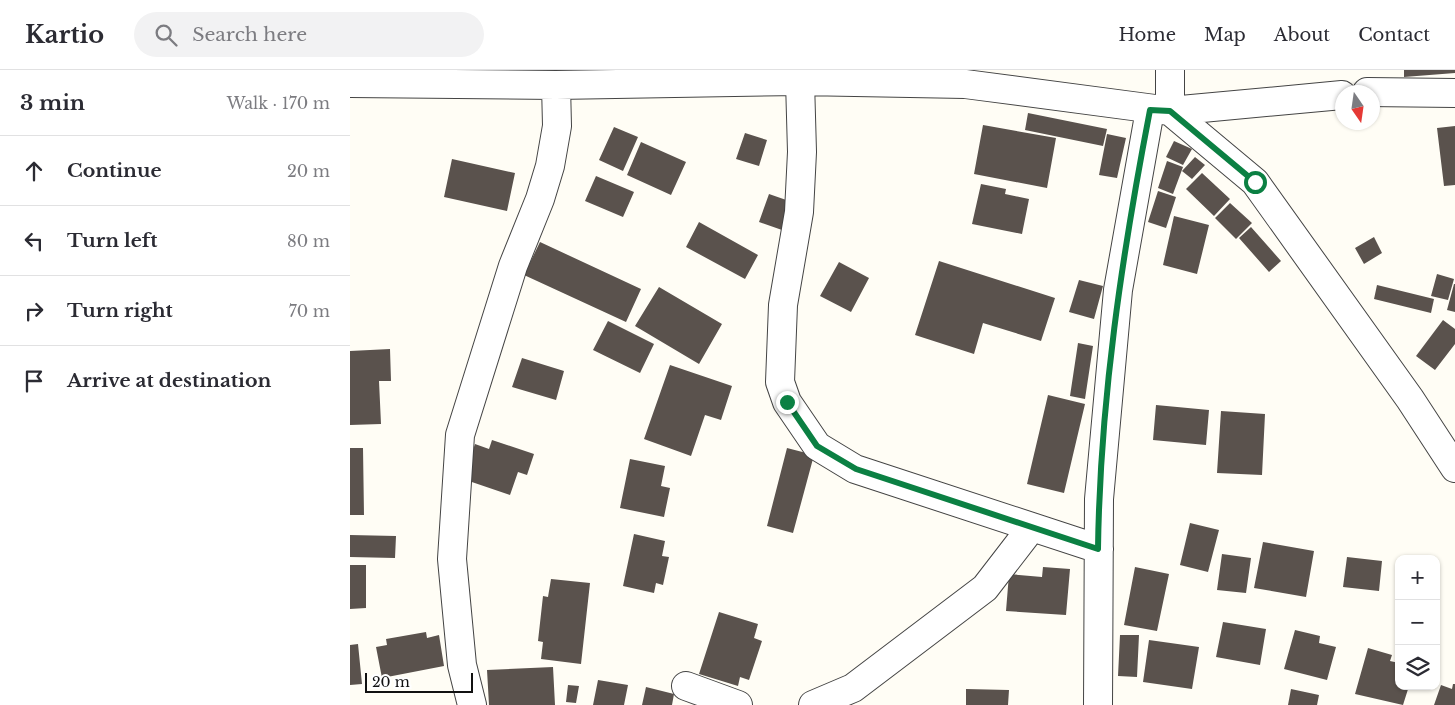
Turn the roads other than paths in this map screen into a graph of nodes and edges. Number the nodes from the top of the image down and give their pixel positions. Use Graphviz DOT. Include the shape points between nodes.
graph roads {
  1 [pos="1170,70"];
  2 [pos="630,77"];
  3 [pos="800,80"];
  4 [pos="350,83"];
  5 [pos="556,85"];
  6 [pos="1380,92"];
  7 [pos="1455,93"];
  8 [pos="1335,96"];
  9 [pos="1160,111"];
  10 [pos="1455,468"];
  11 [pos="1032,527"];
  12 [pos="1098,549"];
  13 [pos="686,686"];
  14 [pos="472,705"];
  15 [pos="738,705"];
  16 [pos="814,705"];
  17 [pos="1098,705"];
  1 -- 9 [label="street"];
  2 -- 3 [label="street"];
  2 -- 5 [label="street"];
  3 -- 9 [label="street" via="965,84"];
  3 -- 11 [label="street" via="802,152 799,212 782,315 780,382 787,402 817,446 856,469"];
  4 -- 5 [label="street"];
  5 -- 14 [label="street" via="557,126 550,166 513,266 460,435 452,560 462,665"];
  6 -- 7 [label="street"];
  8 -- 9 [label="street"];
  9 -- 10 [label="street" via="1255,182 1410,398"];
  9 -- 12 [label="street" via="1118,290 1099,499"];
  11 -- 12 [label="street"];
  11 -- 16 [label="street" via="985,588 853,688"];
  12 -- 17 [label="street"];
  13 -- 15 [label="street"];
}
